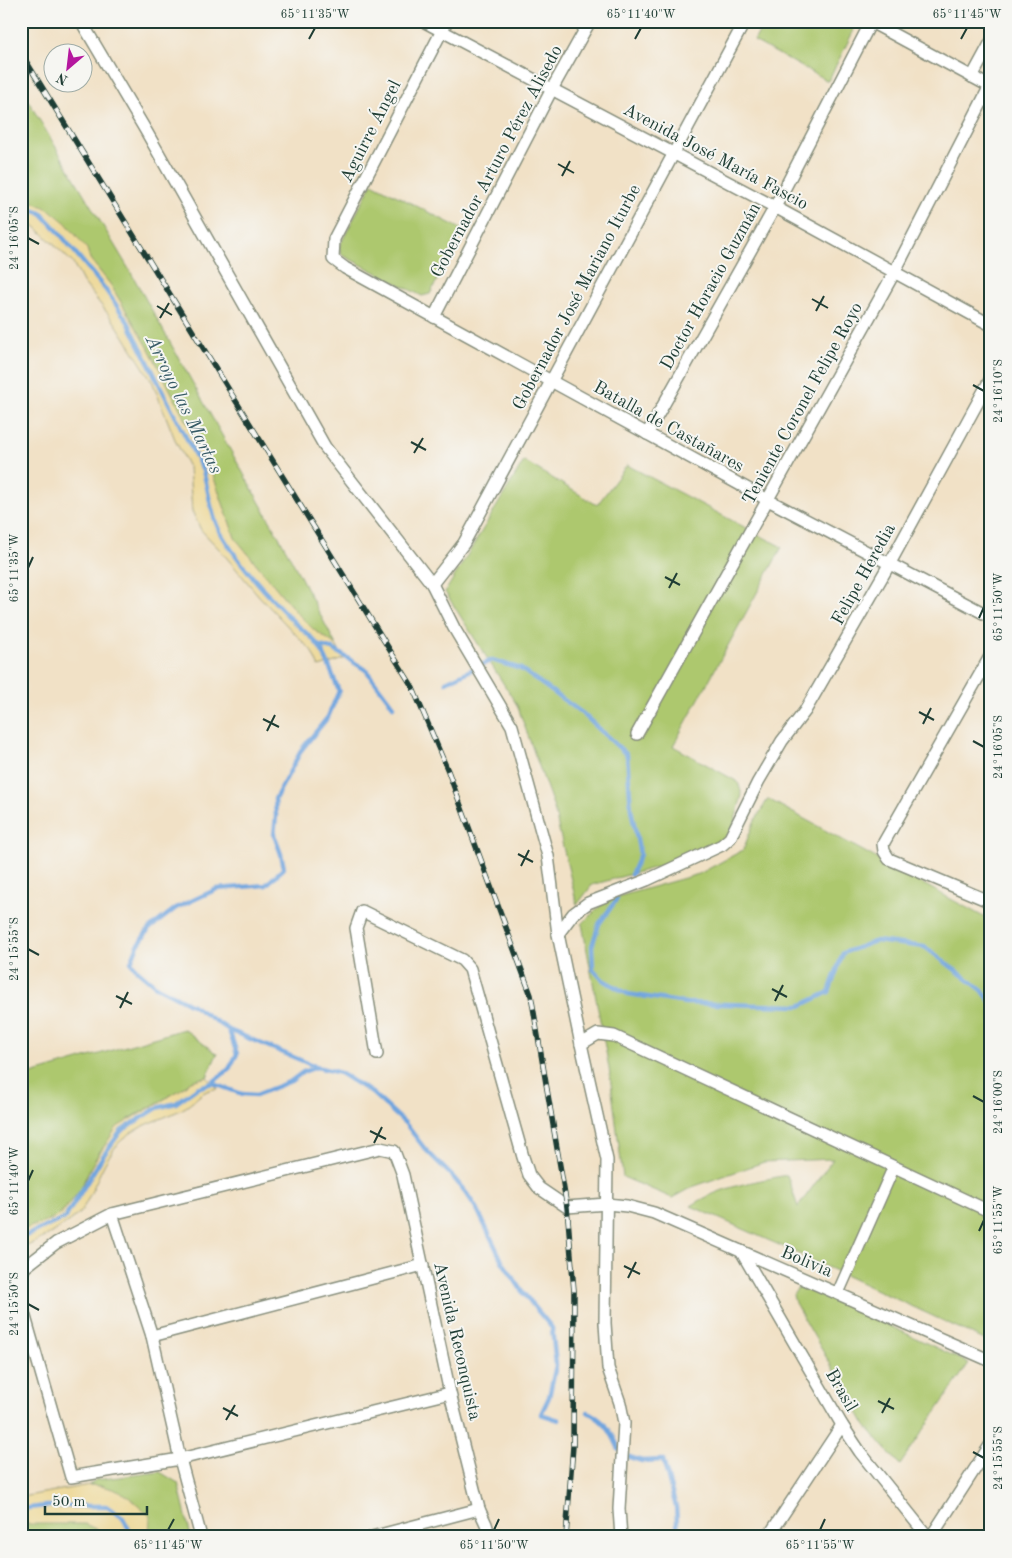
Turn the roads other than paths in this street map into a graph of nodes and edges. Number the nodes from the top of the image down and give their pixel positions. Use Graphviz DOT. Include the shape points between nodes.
graph roads {
  1 [pos="81,21"];
  2 [pos="423,21"];
  3 [pos="590,21"];
  4 [pos="745,21"];
  5 [pos="870,22"];
  6 [pos="444,26"];
  7 [pos="991,42"];
  8 [pos="972,76"];
  9 [pos="991,86"];
  10 [pos="552,89"];
  11 [pos="673,153"];
  12 [pos="775,207"];
  13 [pos="333,259"];
  14 [pos="894,273"];
  15 [pos="434,317"];
  16 [pos="991,325"];
  17 [pos="991,378"];
  18 [pos="551,381"];
  19 [pos="647,434"];
  20 [pos="768,500"];
  21 [pos="890,563"];
  22 [pos="432,584"];
  23 [pos="991,617"];
  24 [pos="991,655"];
  25 [pos="637,734"];
  26 [pos="991,902"];
  27 [pos="558,934"];
  28 [pos="580,1044"];
  29 [pos="377,1054"];
  30 [pos="892,1171"];
  31 [pos="607,1204"];
  32 [pos="991,1212"];
  33 [pos="112,1214"];
  34 [pos="741,1251"];
  35 [pos="423,1265"];
  36 [pos="21,1274"];
  37 [pos="838,1293"];
  38 [pos="21,1303"];
  39 [pos="152,1336"];
  40 [pos="991,1361"];
  41 [pos="450,1394"];
  42 [pos="842,1425"];
  43 [pos="991,1444"];
  44 [pos="180,1459"];
  45 [pos="479,1509"];
  46 [pos="201,1537"];
  47 [pos="372,1537"];
  48 [pos="490,1537"];
  49 [pos="620,1537"];
  50 [pos="768,1537"];
  51 [pos="930,1537"];
  1 -- 22 [label="street" via="325,446"];
  2 -- 6 [label="street, Avenida José María Fascio"];
  3 -- 10 [label="street, Gobernador Arturo Pérez Alisedo"];
  4 -- 11 [label="street, Gobernador José Mariano Iturbe"];
  5 -- 8 [label="street"];
  5 -- 12 [label="street, Doctor Horacio Guzmán"];
  6 -- 10 [label="street, Avenida José María Fascio"];
  6 -- 13 [label="street, Aguirre Ángel" via="334,239"];
  7 -- 8 [label="street"];
  8 -- 9 [label="street"];
  9 -- 14 [label="street, Teniente Coronel Felipe Royo"];
  10 -- 11 [label="street, Avenida José María Fascio"];
  10 -- 15 [label="street, Gobernador Arturo Pérez Alisedo"];
  11 -- 12 [label="street, Avenida José María Fascio"];
  11 -- 18 [label="street, Gobernador José Mariano Iturbe"];
  12 -- 14 [label="street, Avenida José María Fascio"];
  12 -- 19 [label="street, Doctor Horacio Guzmán"];
  13 -- 15 [label="street, Batalla de Castañares"];
  14 -- 16 [label="street, Avenida José María Fascio"];
  14 -- 20 [label="street, Teniente Coronel Felipe Royo"];
  15 -- 18 [label="street, Batalla de Castañares"];
  17 -- 21 [label="street, Felipe Heredia"];
  18 -- 19 [label="street, Batalla de Castañares"];
  18 -- 22 [label="street, Gobernador José Mariano Iturbe" via="464,542"];
  19 -- 20 [label="street, Batalla de Castañares"];
  20 -- 21 [label="street, Batalla de Castañares"];
  20 -- 25 [label="street, Teniente Coronel Felipe Royo"];
  21 -- 23 [label="street, Batalla de Castañares"];
  21 -- 27 [label="street, Felipe Heredia" via="805,712 782,741 758,782 730,838 722,845 647,880 588,903 573,914"];
  22 -- 27 [label="street" via="512,726 548,856"];
  24 -- 26 [label="street" via="883,844 889,859"];
  27 -- 28 [label="street"];
  28 -- 31 [label="street" via="607,1160"];
  28 -- 32 [label="street" via="598,1034 614,1036"];
  29 -- 31 [label="street, Bolivia" via="356,928 362,911 462,960 470,969 529,1175 540,1188 567,1207"];
  30 -- 37 [label="street"];
  31 -- 34 [label="street, Bolivia" via="654,1213"];
  31 -- 49 [label="street" via="605,1323 608,1368 624,1424"];
  33 -- 35 [label="street, Avenida Reconquista" via="380,1148 394,1151 403,1175"];
  33 -- 36 [label="street" via="56,1243 24,1267"];
  33 -- 39 [label="street"];
  34 -- 37 [label="street, Bolivia"];
  34 -- 42 [label="street, Brasil"];
  35 -- 39 [label="street"];
  35 -- 41 [label="street, Avenida Reconquista"];
  37 -- 40 [label="street, Bolivia"];
  38 -- 44 [label="street" via="71,1477"];
  39 -- 44 [label="street"];
  41 -- 44 [label="street"];
  41 -- 45 [label="street, Avenida Reconquista"];
  42 -- 50 [label="street"];
  42 -- 51 [label="street, Brasil" via="860,1452"];
  43 -- 51 [label="street"];
  44 -- 46 [label="street"];
  45 -- 47 [label="street"];
  45 -- 48 [label="street, Avenida Reconquista"];
}
